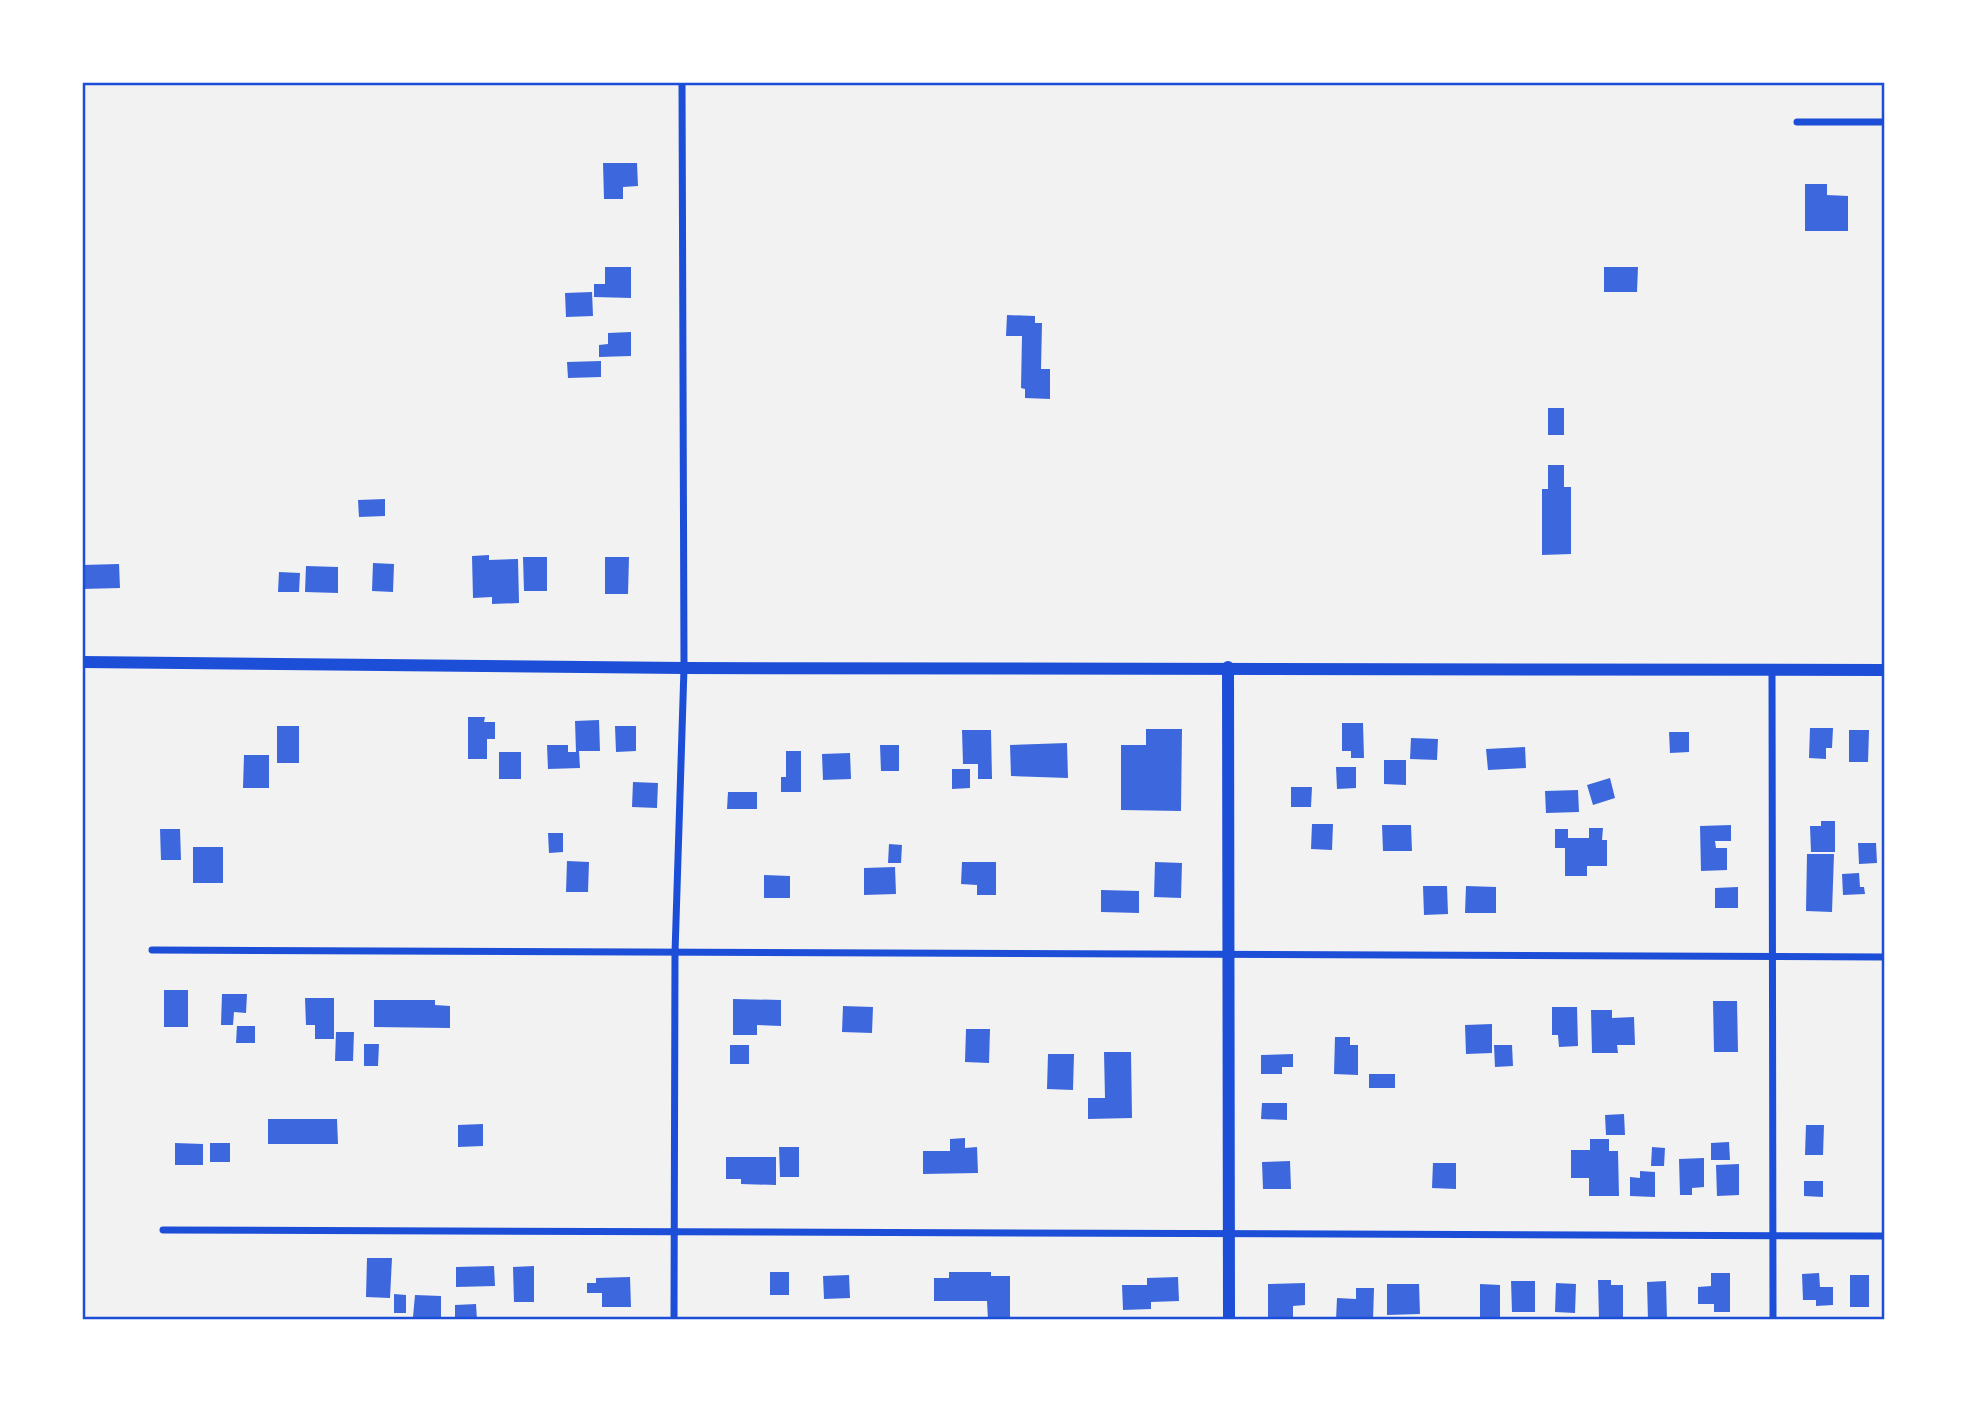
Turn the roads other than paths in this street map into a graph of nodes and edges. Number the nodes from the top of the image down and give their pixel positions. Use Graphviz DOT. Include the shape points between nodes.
graph roads {
  1 [pos="682,82"];
  2 [pos="1797,122"];
  3 [pos="1885,122"];
  4 [pos="82,662"];
  5 [pos="1228,667"];
  6 [pos="684,668"];
  7 [pos="1773,669"];
  8 [pos="1885,670"];
  9 [pos="152,950"];
  10 [pos="675,953"];
  11 [pos="1228,956"];
  12 [pos="1771,957"];
  13 [pos="1885,957"];
  14 [pos="163,1230"];
  15 [pos="674,1232"];
  16 [pos="1229,1234"];
  17 [pos="1885,1236"];
  18 [pos="1773,1237"];
  19 [pos="674,1320"];
  20 [pos="1229,1320"];
  21 [pos="1773,1320"];
  1 -- 6 [label="street"];
  2 -- 3 [label="street"];
  4 -- 6 [label="street"];
  5 -- 6 [label="street"];
  5 -- 7 [label="street"];
  5 -- 11 [label="street"];
  6 -- 10 [label="street"];
  7 -- 8 [label="street"];
  7 -- 12 [label="street"];
  9 -- 10 [label="street"];
  10 -- 11 [label="street"];
  10 -- 15 [label="street"];
  11 -- 12 [label="street"];
  11 -- 16 [label="street"];
  12 -- 13 [label="street"];
  12 -- 18 [label="street"];
  14 -- 15 [label="street"];
  15 -- 16 [label="street"];
  15 -- 19 [label="street"];
  16 -- 18 [label="street"];
  16 -- 20 [label="street"];
  17 -- 18 [label="street"];
  18 -- 21 [label="street"];
}
